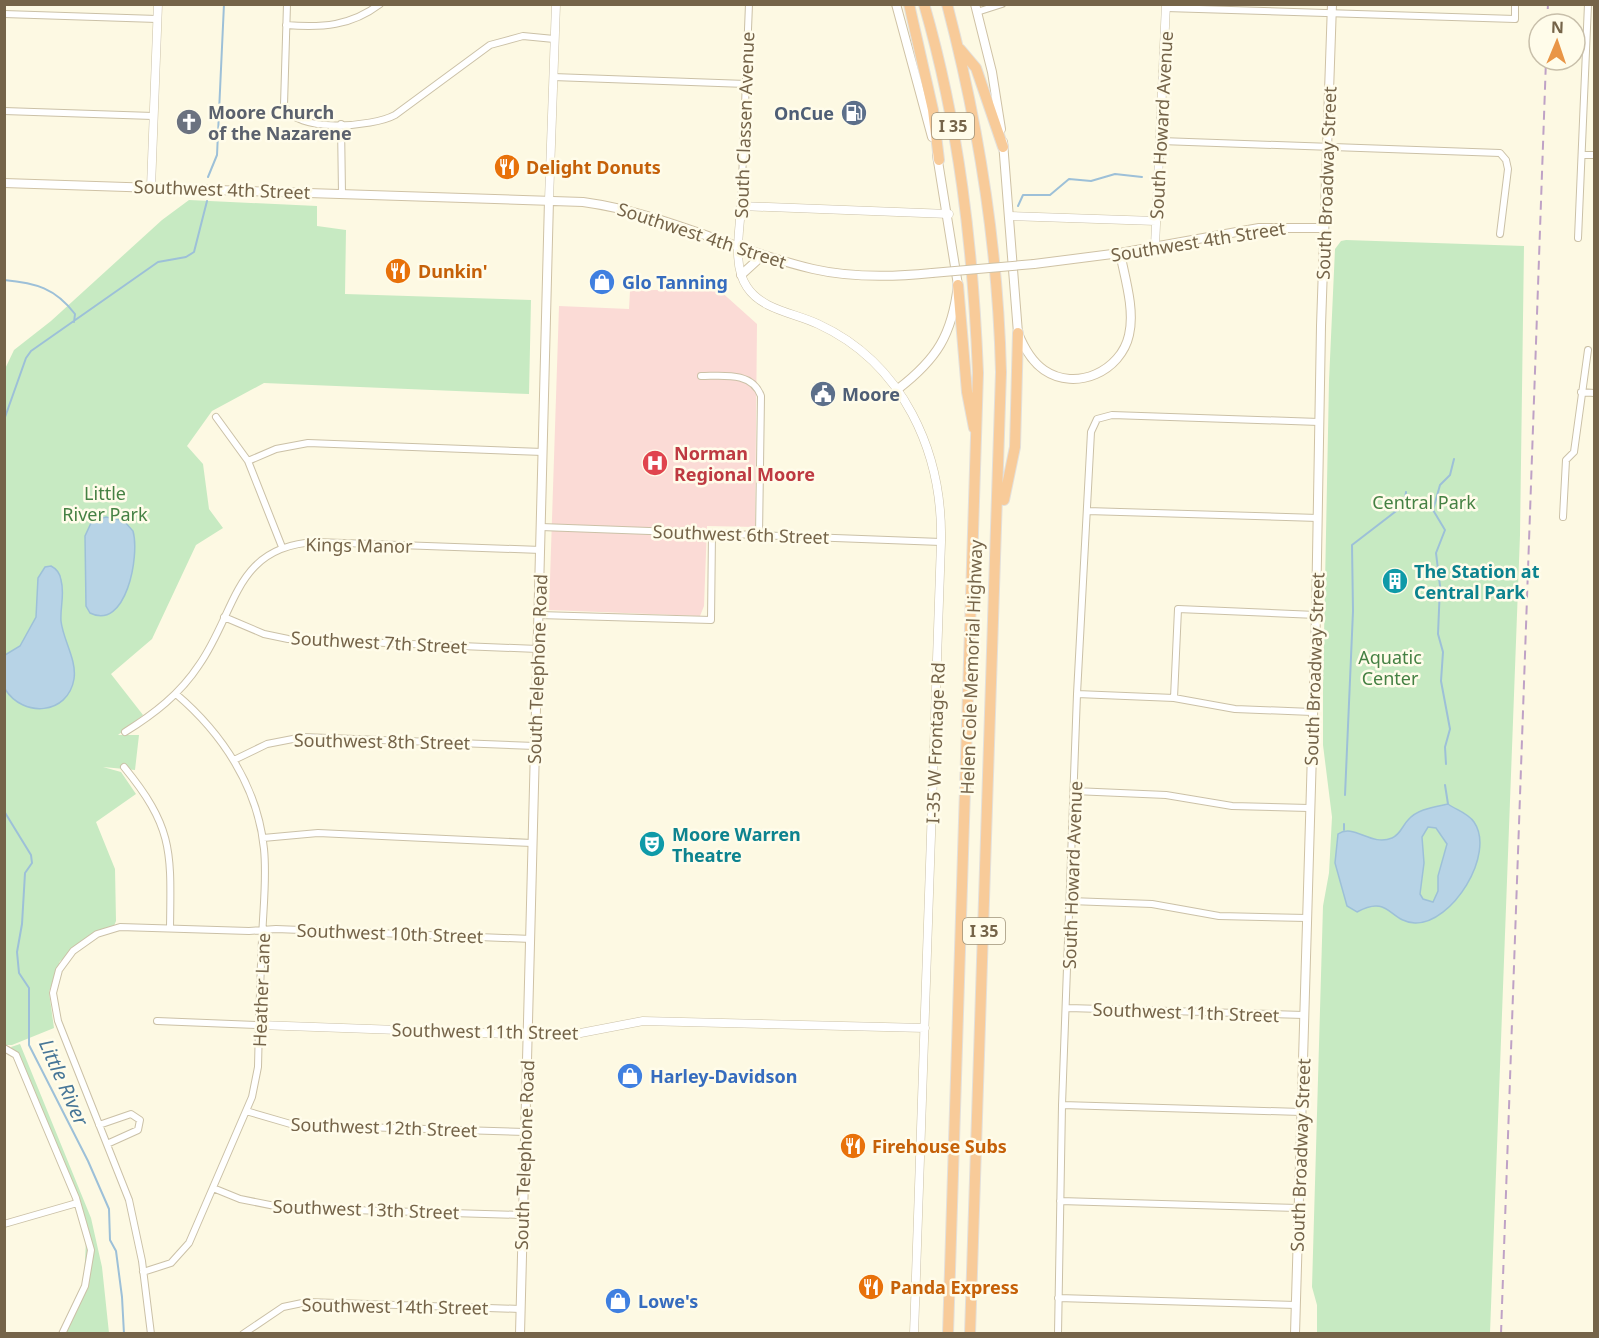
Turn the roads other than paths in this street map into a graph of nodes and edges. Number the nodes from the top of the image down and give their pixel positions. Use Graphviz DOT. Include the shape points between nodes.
graph roads {
  1 [pos="158,4"];
  2 [pos="287,4"];
  3 [pos="380,4"];
  4 [pos="556,4"];
  5 [pos="749,4"];
  6 [pos="896,4"];
  7 [pos="909,4"];
  8 [pos="924,4"];
  9 [pos="947,4"];
  10 [pos="1002,4"];
  11 [pos="1515,4"];
  12 [pos="1166,6"];
  13 [pos="976,8"];
  14 [pos="1332,9"];
  15 [pos="4,14"];
  16 [pos="157,19"];
  17 [pos="1587,22"];
  18 [pos="1594,22"];
  19 [pos="286,25"];
  20 [pos="554,39"];
  21 [pos="958,47"];
  22 [pos="1585,72"];
  23 [pos="553,77"];
  24 [pos="746,84"];
  25 [pos="4,111"];
  26 [pos="153,116"];
  27 [pos="341,124"];
  28 [pos="1161,141"];
  29 [pos="1327,146"];
  30 [pos="1003,147"];
  31 [pos="1582,155"];
  32 [pos="1594,155"];
  33 [pos="939,160"];
  34 [pos="4,183"];
  35 [pos="151,187"];
  36 [pos="342,194"];
  37 [pos="549,200"];
  38 [pos="741,206"];
  39 [pos="949,214"];
  40 [pos="1009,216"];
  41 [pos="1156,221"];
  42 [pos="1324,228"];
  43 [pos="1500,234"];
  44 [pos="1578,238"];
  45 [pos="739,246"];
  46 [pos="1155,246"];
  47 [pos="1120,253"];
  48 [pos="763,255"];
  49 [pos="741,275"];
  50 [pos="958,285"];
  51 [pos="1018,333"];
  52 [pos="1588,350"];
  53 [pos="701,376"];
  54 [pos="898,389"];
  55 [pos="1581,392"];
  56 [pos="1594,393"];
  57 [pos="216,417"];
  58 [pos="1319,422"];
  59 [pos="978,447"];
  60 [pos="543,452"];
  61 [pos="248,461"];
  62 [pos="1087,511"];
  63 [pos="1563,517"];
  64 [pos="1318,518"];
  65 [pos="541,527"];
  66 [pos="998,529"];
  67 [pos="712,532"];
  68 [pos="759,535"];
  69 [pos="941,542"];
  70 [pos="282,547"];
  71 [pos="541,550"];
  72 [pos="539,615"];
  73 [pos="1316,615"];
  74 [pos="224,617"];
  75 [pos="538,648"];
  76 [pos="176,694"];
  77 [pos="1077,694"];
  78 [pos="1174,698"];
  79 [pos="1312,712"];
  80 [pos="125,732"];
  81 [pos="535,746"];
  82 [pos="234,760"];
  83 [pos="124,767"];
  84 [pos="1074,791"];
  85 [pos="1309,808"];
  86 [pos="262,837"];
  87 [pos="532,843"];
  88 [pos="1070,901"];
  89 [pos="1307,918"];
  90 [pos="170,928"];
  91 [pos="262,930"];
  92 [pos="531,939"];
  93 [pos="1068,1008"];
  94 [pos="1304,1015"];
  95 [pos="157,1021"];
  96 [pos="259,1025"];
  97 [pos="925,1028"];
  98 [pos="528,1034"];
  99 [pos="7,1048"];
  100 [pos="1062,1105"];
  101 [pos="246,1111"];
  102 [pos="1301,1112"];
  103 [pos="99,1125"];
  104 [pos="525,1132"];
  105 [pos="107,1144"];
  106 [pos="213,1188"];
  107 [pos="1060,1201"];
  108 [pos="78,1203"];
  109 [pos="1299,1208"];
  110 [pos="522,1215"];
  111 [pos="4,1224"];
  112 [pos="143,1272"];
  113 [pos="1058,1298"];
  114 [pos="1296,1305"];
  115 [pos="520,1309"];
  116 [pos="62,1334"];
  117 [pos="151,1334"];
  118 [pos="243,1334"];
  119 [pos="519,1334"];
  120 [pos="914,1334"];
  121 [pos="948,1334"];
  122 [pos="970,1334"];
  123 [pos="1058,1334"];
  124 [pos="1295,1334"];
  1 -- 16 [label="street"];
  2 -- 19 [label="street"];
  3 -- 19 [label="street" via="341,24"];
  4 -- 20 [label="street, South Telephone Road"];
  5 -- 24 [label="street, South Classen Avenue"];
  6 -- 33 [label="main road"];
  7 -- 33 [label="highway" via="933,110"];
  8 -- 59 [label="highway, Helen Cole Memorial Highway / I 35" via="952,119 968,221 976,296"];
  9 -- 21 [label="highway, Helen Cole Memorial Highway / I 35"];
  10 -- 13 [label="street"];
  11 -- 14 [label="street" via="1515,19"];
  12 -- 14 [label="street"];
  12 -- 28 [label="street, South Howard Avenue"];
  13 -- 30 [label="main road" via="992,72"];
  14 -- 29 [label="main road, South Broadway Street"];
  15 -- 16 [label="street"];
  16 -- 26 [label="street"];
  17 -- 18 [label="street"];
  19 -- 27 [label="street" via="286,110 303,123"];
  20 -- 23 [label="street, South Telephone Road"];
  20 -- 27 [label="street" via="522,36 500,41 386,120"];
  21 -- 30 [label="highway" via="976,68"];
  21 -- 66 [label="highway, Helen Cole Memorial Highway / I 35" via="974,114 998,295"];
  22 -- 31 [label="street"];
  23 -- 24 [label="street"];
  23 -- 37 [label="street, South Telephone Road"];
  24 -- 38 [label="street, South Classen Avenue"];
  25 -- 26 [label="street"];
  26 -- 35 [label="street"];
  27 -- 36 [label="street"];
  28 -- 29 [label="street"];
  28 -- 41 [label="street, South Howard Avenue"];
  29 -- 42 [label="main road, South Broadway Street"];
  29 -- 43 [label="street" via="1500,153 1508,169"];
  30 -- 40 [label="main road"];
  31 -- 32 [label="street"];
  31 -- 44 [label="street"];
  33 -- 39 [label="main road"];
  34 -- 35 [label="main road, Southwest 4th Street"];
  35 -- 36 [label="main road, Southwest 4th Street"];
  36 -- 37 [label="main road, Southwest 4th Street"];
  37 -- 45 [label="main road, Southwest 4th Street" via="618,207"];
  37 -- 60 [label="main road, South Telephone Road"];
  38 -- 39 [label="street"];
  38 -- 45 [label="street, South Classen Avenue"];
  39 -- 50 [label="main road"];
  40 -- 41 [label="street"];
  40 -- 51 [label="main road"];
  41 -- 46 [label="street, South Howard Avenue"];
  42 -- 46 [label="main road, Southwest 4th Street" via="1263,228"];
  42 -- 58 [label="main road, South Broadway Street"];
  45 -- 48 [label="main road, Southwest 4th Street"];
  45 -- 49 [label="street"];
  46 -- 47 [label="main road, Southwest 4th Street"];
  47 -- 48 [label="main road, Southwest 4th Street, bridge" via="901,276 815,269"];
  47 -- 51 [label="main road" via="1131,324 1127,343 1111,365 1089,377 1056,376 1032,360"];
  48 -- 49 [label="main road"];
  49 -- 54 [label="street, I-35 W Frontage Rd" via="759,300 837,334"];
  50 -- 54 [label="main road" via="952,320 942,343 924,367"];
  50 -- 59 [label="highway" via="967,392"];
  51 -- 66 [label="highway" via="1015,447"];
  52 -- 55 [label="street"];
  53 -- 68 [label="street" via="737,377 757,388 762,402"];
  54 -- 69 [label="street, I-35 W Frontage Rd" via="931,456 941,503"];
  55 -- 56 [label="street"];
  55 -- 63 [label="street" via="1575,452 1566,460"];
  57 -- 61 [label="street"];
  58 -- 62 [label="street, South Howard Avenue" via="1112,415 1097,419 1091,432"];
  58 -- 64 [label="main road, South Broadway Street"];
  59 -- 121 [label="highway, Helen Cole Memorial Highway / I 35"];
  60 -- 61 [label="street" via="308,443 276,449"];
  60 -- 65 [label="main road, South Telephone Road"];
  61 -- 70 [label="street"];
  62 -- 64 [label="street"];
  62 -- 77 [label="street, South Howard Avenue"];
  64 -- 73 [label="main road, South Broadway Street"];
  65 -- 67 [label="street, Southwest 6th Street"];
  65 -- 71 [label="main road, South Telephone Road"];
  66 -- 122 [label="highway, Helen Cole Memorial Highway / I 35"];
  67 -- 68 [label="street, Southwest 6th Street"];
  67 -- 72 [label="street" via="711,620"];
  68 -- 69 [label="street, Southwest 6th Street"];
  69 -- 97 [label="street, I-35 W Frontage Rd"];
  70 -- 71 [label="street, Kings Manor" via="316,542"];
  70 -- 74 [label="street, Kings Manor" via="251,568"];
  71 -- 72 [label="main road, South Telephone Road"];
  72 -- 75 [label="main road, South Telephone Road"];
  73 -- 78 [label="street" via="1178,609"];
  73 -- 79 [label="main road, South Broadway Street"];
  74 -- 75 [label="street, Southwest 7th Street" via="264,634 288,639"];
  74 -- 76 [label="street, Kings Manor" via="208,652"];
  75 -- 81 [label="main road, South Telephone Road"];
  76 -- 80 [label="street, Kings Manor"];
  76 -- 82 [label="street, Heather Lane" via="208,724"];
  77 -- 78 [label="street"];
  77 -- 84 [label="street, South Howard Avenue"];
  78 -- 79 [label="street" via="1235,709"];
  79 -- 85 [label="main road, South Broadway Street"];
  81 -- 82 [label="street, Southwest 8th Street" via="303,737 267,744"];
  81 -- 87 [label="main road, South Telephone Road"];
  82 -- 86 [label="street, Heather Lane" via="251,796"];
  83 -- 90 [label="street" via="152,804 166,836 171,870"];
  84 -- 85 [label="street" via="1166,795 1232,806"];
  84 -- 88 [label="street, South Howard Avenue"];
  85 -- 89 [label="main road, South Broadway Street"];
  86 -- 87 [label="street" via="310,833"];
  86 -- 91 [label="street, Heather Lane"];
  87 -- 92 [label="main road, South Telephone Road"];
  88 -- 89 [label="street" via="1152,904 1219,916"];
  88 -- 93 [label="street, South Howard Avenue"];
  89 -- 94 [label="main road, South Broadway Street"];
  90 -- 91 [label="street, Southwest 10th Street"];
  90 -- 103 [label="street, Southwest 10th Street" via="120,927 97,934 73,951 59,970 53,993 58,1021"];
  91 -- 92 [label="street, Southwest 10th Street"];
  91 -- 96 [label="street, Heather Lane"];
  92 -- 98 [label="main road, South Telephone Road"];
  93 -- 94 [label="street, Southwest 11th Street"];
  93 -- 100 [label="street, South Howard Avenue"];
  94 -- 102 [label="main road, South Broadway Street"];
  95 -- 96 [label="street"];
  96 -- 98 [label="street, Southwest 11th Street"];
  96 -- 101 [label="street, Heather Lane" via="256,1083"];
  97 -- 98 [label="street, Southwest 11th Street" via="643,1021 578,1035"];
  97 -- 120 [label="street, I-35 W Frontage Rd"];
  98 -- 104 [label="main road, South Telephone Road"];
  99 -- 108 [label="street" via="15,1055"];
  100 -- 102 [label="street"];
  100 -- 107 [label="street, South Howard Avenue"];
  101 -- 104 [label="street, Southwest 12th Street" via="294,1125"];
  101 -- 106 [label="street, Heather Lane"];
  102 -- 109 [label="main road, South Broadway Street"];
  103 -- 105 [label="street, Southwest 10th Street"];
  103 -- 105 [label="street" via="131,1114 140,1120 138,1130"];
  104 -- 110 [label="main road, South Telephone Road"];
  105 -- 112 [label="street, Southwest 10th Street" via="129,1200"];
  106 -- 110 [label="street, Southwest 13th Street" via="240,1199 285,1208"];
  106 -- 112 [label="street, Heather Lane" via="184,1252 163,1267"];
  107 -- 109 [label="street"];
  107 -- 113 [label="street, South Howard Avenue"];
  108 -- 111 [label="street"];
  108 -- 116 [label="street" via="91,1250 89,1270"];
  109 -- 114 [label="main road, South Broadway Street"];
  110 -- 115 [label="main road, South Telephone Road"];
  112 -- 117 [label="street, Southwest 10th Street"];
  113 -- 114 [label="street"];
  113 -- 123 [label="street, South Howard Avenue"];
  114 -- 124 [label="main road, South Broadway Street"];
  115 -- 118 [label="street, Southwest 14th Street" via="307,1302 284,1306"];
  115 -- 119 [label="main road, South Telephone Road"];
}
